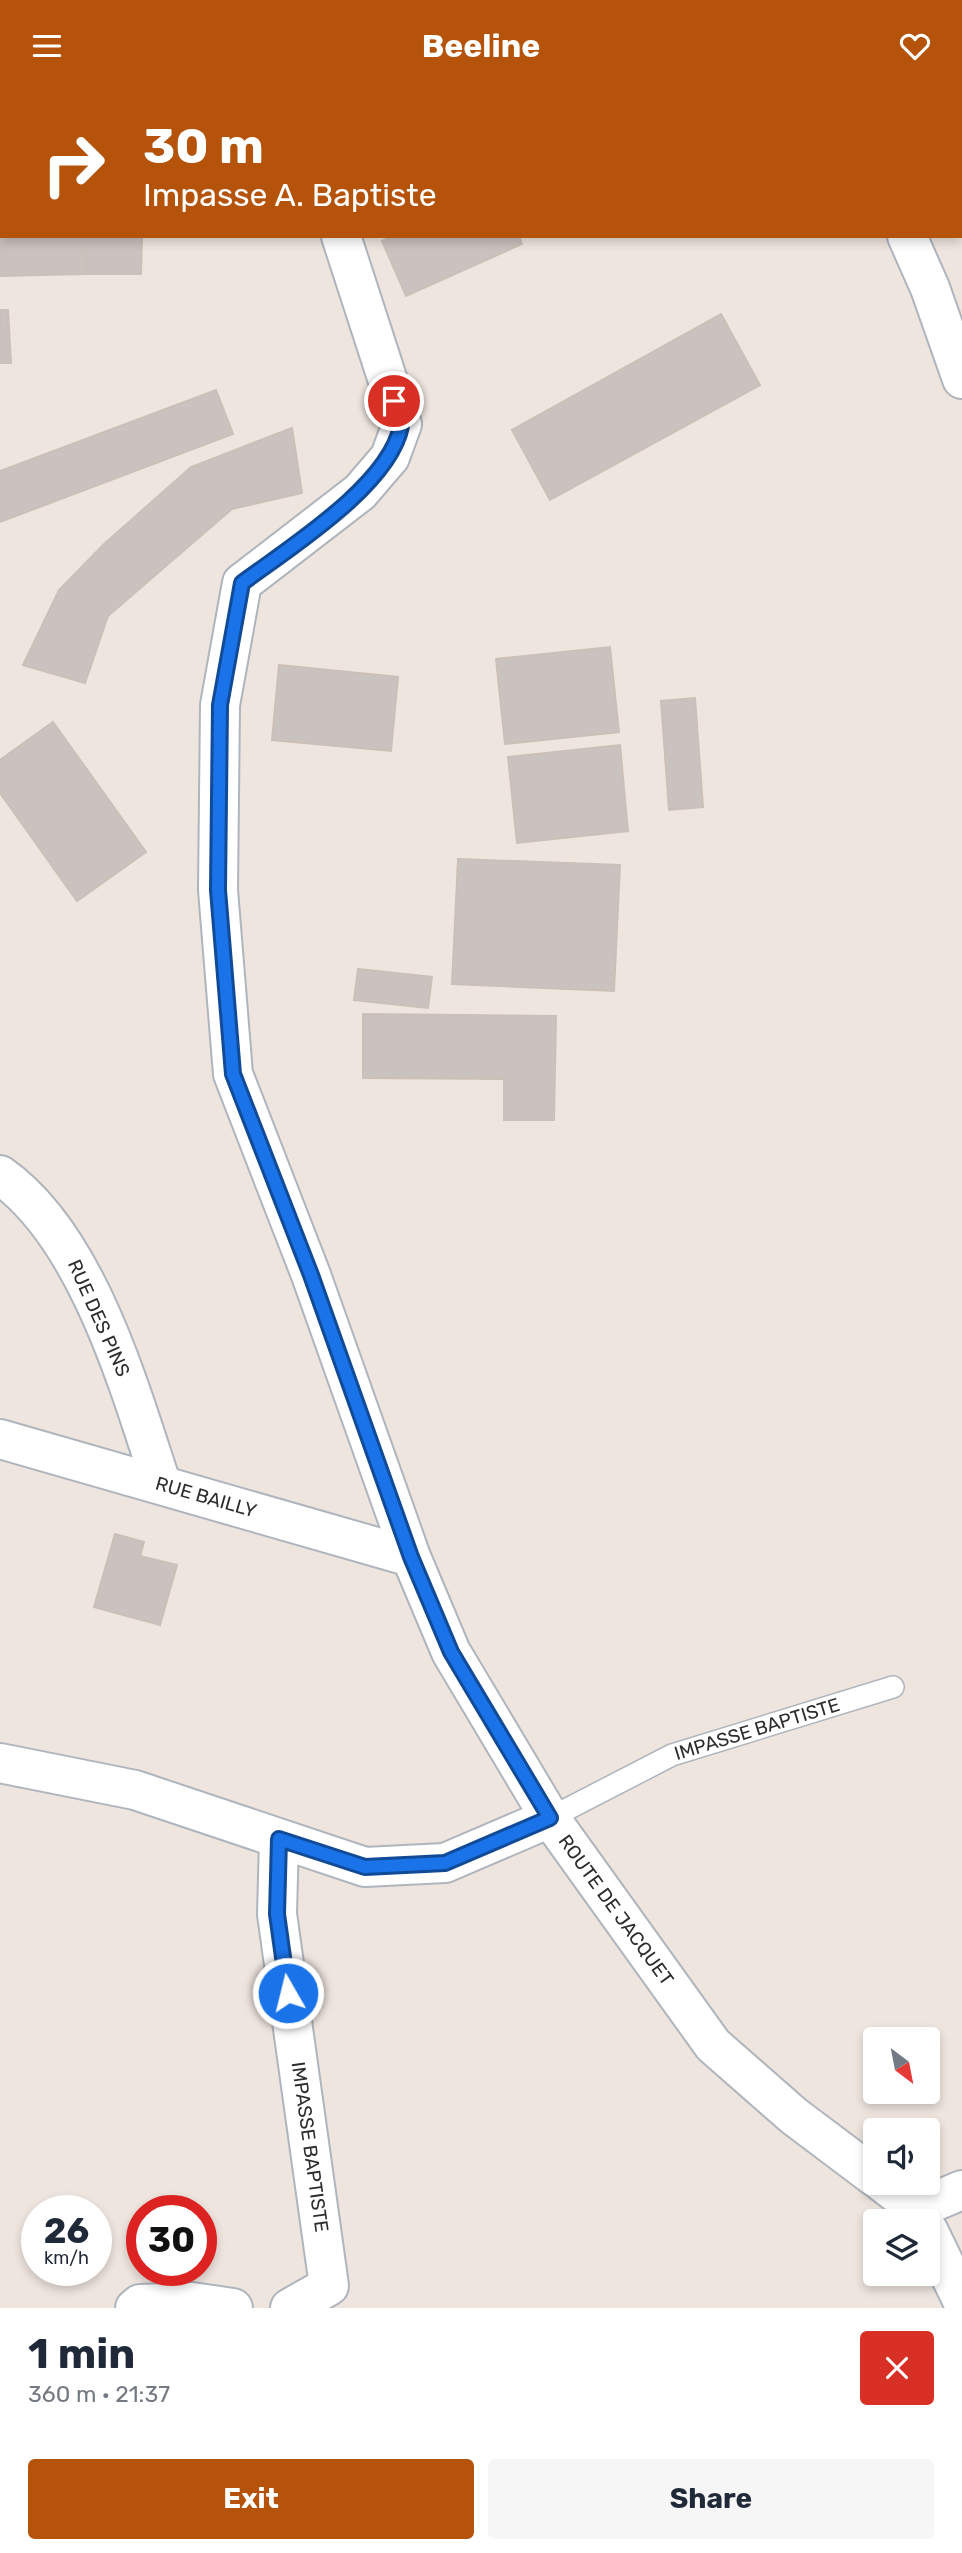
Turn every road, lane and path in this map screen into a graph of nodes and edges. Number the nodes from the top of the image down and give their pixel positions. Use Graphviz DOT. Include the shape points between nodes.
graph roads {
  1 [pos="342,238"];
  2 [pos="908,238"];
  3 [pos="962,379"];
  4 [pos="0,1175"];
  5 [pos="0,1439"];
  6 [pos="161,1483"];
  7 [pos="411,1557"];
  8 [pos="893,1687"];
  9 [pos="0,1763"];
  10 [pos="550,1818"];
  11 [pos="279,1839"];
  12 [pos="863,2168"];
  13 [pos="962,2190"];
  14 [pos="896,2195"];
  15 [pos="911,2209"];
  16 [pos="937,2209"];
  17 [pos="940,2261"];
  18 [pos="957,2302"];
  19 [pos="135,2308"];
  20 [pos="233,2308"];
  21 [pos="290,2308"];
  1 -- 7 [label="street, ROUTE DE JACQUET" via="402,424 390,457 360,492 242,583 220,705 218,890 233,1074 311,1275"];
  2 -- 3 [label="street"];
  4 -- 6 [label="street, RUE DES PINS" via="19,1188 78,1265 123,1369"];
  5 -- 6 [label="street, RUE BAILLY"];
  6 -- 7 [label="street, RUE BAILLY"];
  7 -- 10 [label="street, ROUTE DE JACQUET" via="451,1652"];
  8 -- 10 [label="lane, IMPASSE BAPTISTE" via="672,1755"];
  9 -- 11 [label="street" via="135,1790"];
  10 -- 11 [label="street" via="445,1863 365,1867"];
  10 -- 12 [label="street, ROUTE DE JACQUET" via="713,2045 794,2116"];
  11 -- 21 [label="street, IMPASSE BAPTISTE" via="277,1914 329,2286"];
  13 -- 16 [label="street"];
  14 -- 15 [label="street"];
  17 -- 18 [label="street"];
  19 -- 20 [label="street" via="192,2302"];
}
